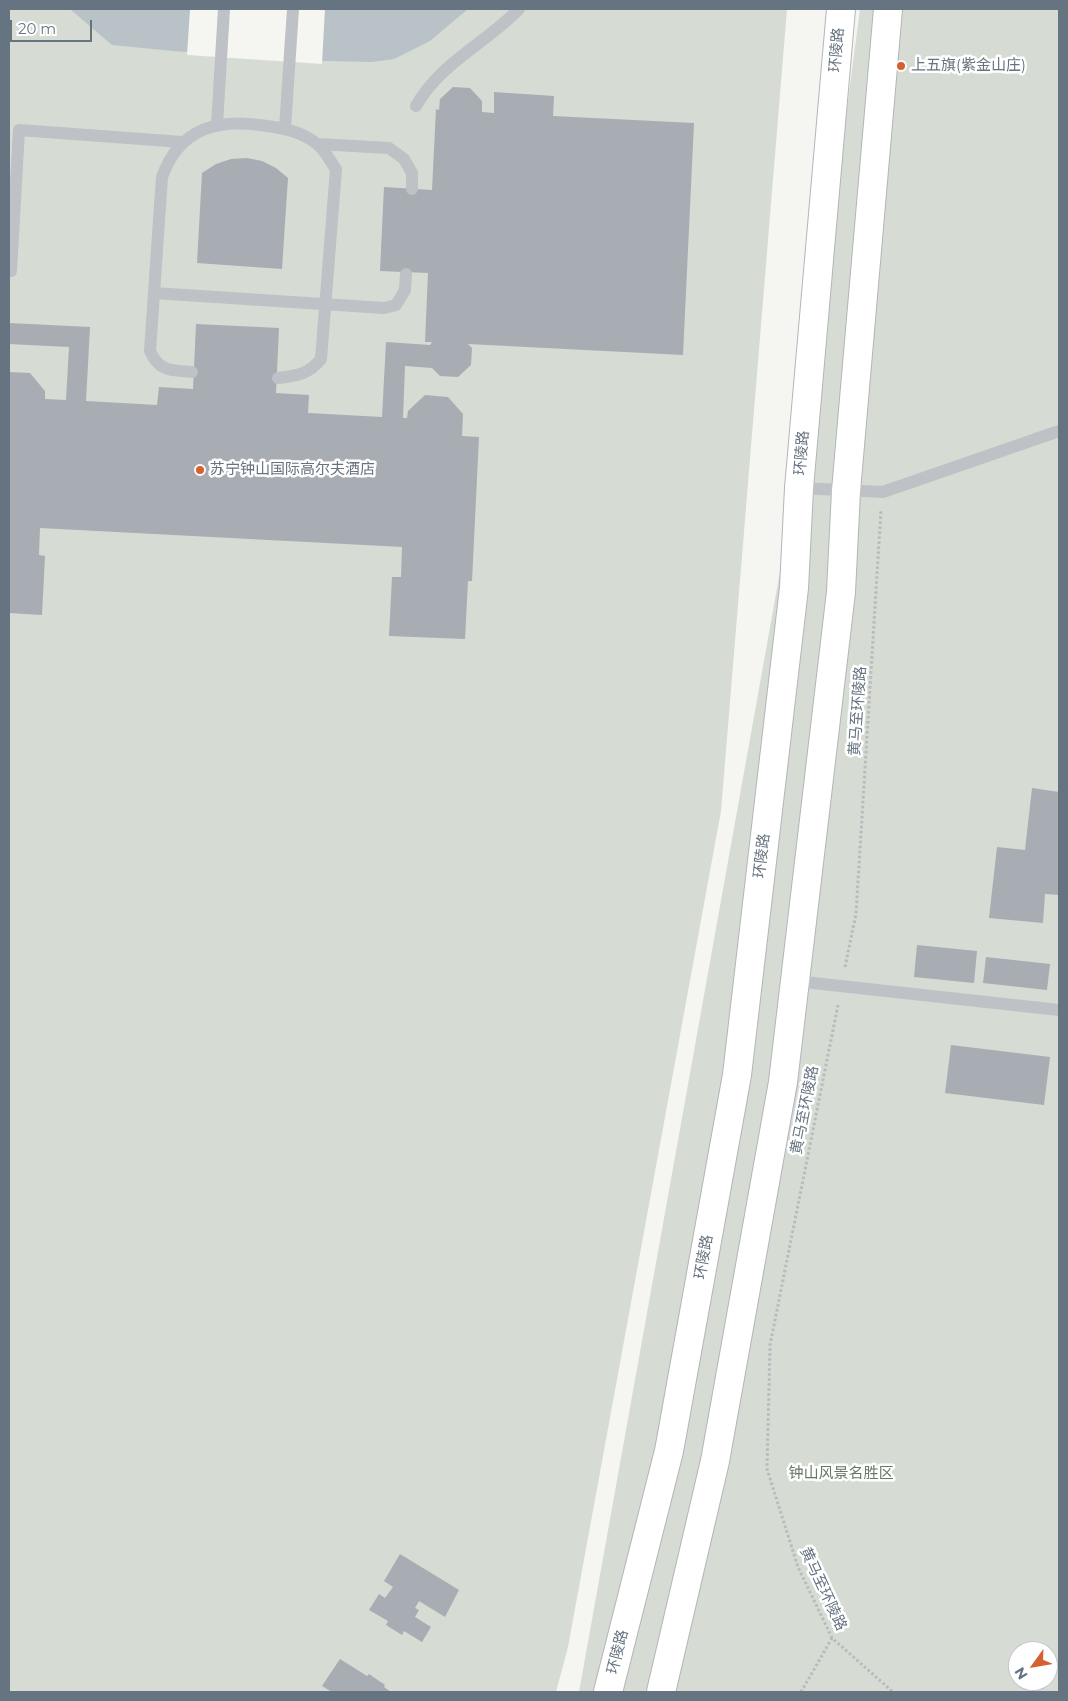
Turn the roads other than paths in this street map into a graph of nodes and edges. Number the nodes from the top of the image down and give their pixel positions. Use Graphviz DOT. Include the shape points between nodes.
graph roads {
  1 [pos="224,9"];
  2 [pos="293,9"];
  3 [pos="519,9"];
  4 [pos="841,9"];
  5 [pos="888,9"];
  6 [pos="416,106"];
  7 [pos="217,124"];
  8 [pos="285,128"];
  9 [pos="182,142"];
  10 [pos="318,144"];
  11 [pos="412,189"];
  12 [pos="11,271"];
  13 [pos="406,274"];
  14 [pos="154,293"];
  15 [pos="326,306"];
  16 [pos="192,372"];
  17 [pos="278,378"];
  18 [pos="1059,432"];
  19 [pos="799,488"];
  20 [pos="846,491"];
  21 [pos="795,981"];
  22 [pos="1059,1010"];
  23 [pos="608,1692"];
  24 [pos="661,1692"];
  1 -- 7 [label="lane"];
  2 -- 8 [label="lane"];
  3 -- 6 [label="lane" via="445,69 425,90"];
  4 -- 19 [label="main road, 环陵路"];
  5 -- 20 [label="main road"];
  7 -- 8 [label="lane" via="250,123"];
  7 -- 9 [label="lane"];
  8 -- 10 [label="lane"];
  9 -- 12 [label="lane" via="19,130"];
  9 -- 14 [label="lane" via="168,159 162,177"];
  10 -- 11 [label="lane" via="389,148 404,159 412,173"];
  10 -- 15 [label="lane" via="336,169"];
  13 -- 15 [label="lane" via="405,290 396,305 384,308"];
  14 -- 15 [label="lane"];
  14 -- 16 [label="lane" via="150,351 155,362 166,369"];
  15 -- 17 [label="lane" via="322,359 300,376"];
  18 -- 20 [label="lane" via="882,492"];
  19 -- 20 [label="lane"];
  19 -- 23 [label="main road, 环陵路" via="794,588 737,1075 669,1451"];
  20 -- 21 [label="main road" via="841,592"];
  21 -- 22 [label="lane"];
  21 -- 24 [label="main road" via="784,1082 715,1461"];
}
